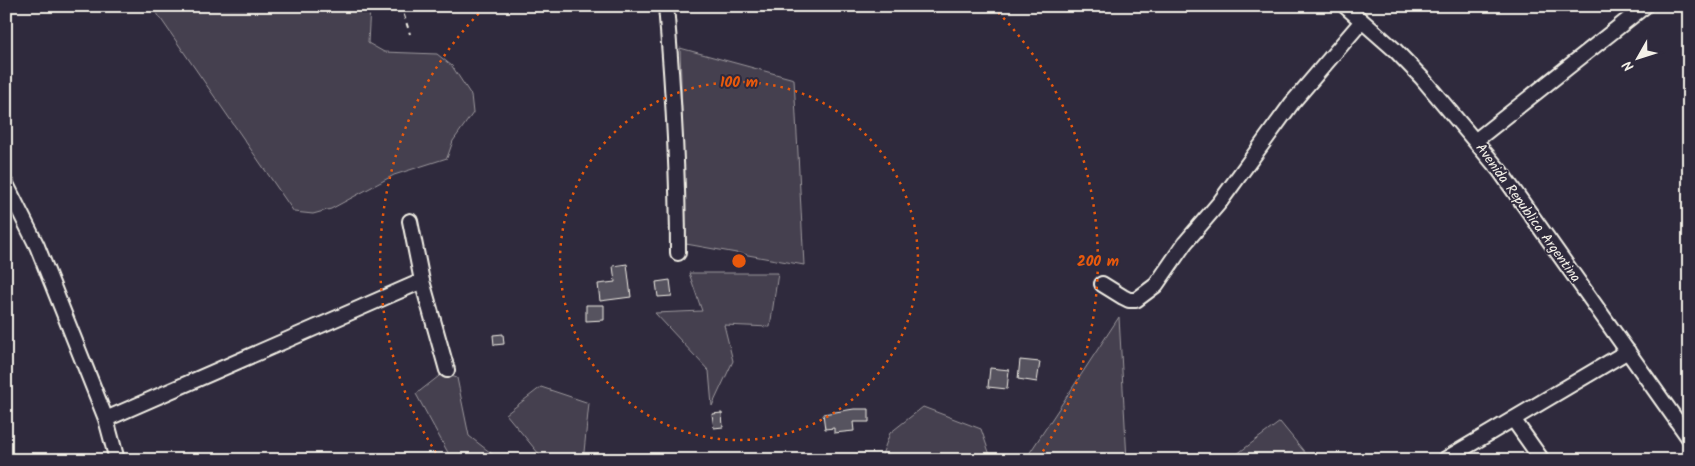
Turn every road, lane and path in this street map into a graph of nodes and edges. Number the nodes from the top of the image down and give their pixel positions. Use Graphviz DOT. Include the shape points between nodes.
graph roads {
  1 [pos="401,6"];
  2 [pos="666,6"];
  3 [pos="1345,6"];
  4 [pos="1636,9"];
  5 [pos="1362,20"];
  6 [pos="410,34"];
  7 [pos="1475,141"];
  8 [pos="6,184"];
  9 [pos="410,221"];
  10 [pos="678,252"];
  11 [pos="422,281"];
  12 [pos="1102,284"];
  13 [pos="1628,351"];
  14 [pos="447,370"];
  15 [pos="106,419"];
  16 [pos="1513,419"];
  17 [pos="1689,438"];
  18 [pos="118,460"];
  19 [pos="1444,460"];
  20 [pos="1542,460"];
  1 -- 6 [label="path"];
  2 -- 10 [label="street" via="678,187"];
  3 -- 5 [label="street, Avenida Republica Argentina"];
  4 -- 7 [label="street"];
  5 -- 7 [label="street, Avenida Republica Argentina" via="1422,78"];
  5 -- 12 [label="street" via="1292,103 1156,285 1136,300 1129,300"];
  7 -- 13 [label="street, Avenida Republica Argentina" via="1500,171"];
  8 -- 15 [label="street" via="37,246"];
  9 -- 11 [label="street"];
  11 -- 14 [label="street"];
  11 -- 15 [label="street"];
  13 -- 16 [label="street"];
  13 -- 17 [label="street, Avenida Republica Argentina"];
  15 -- 18 [label="street"];
  16 -- 19 [label="street"];
  16 -- 20 [label="street"];
}
